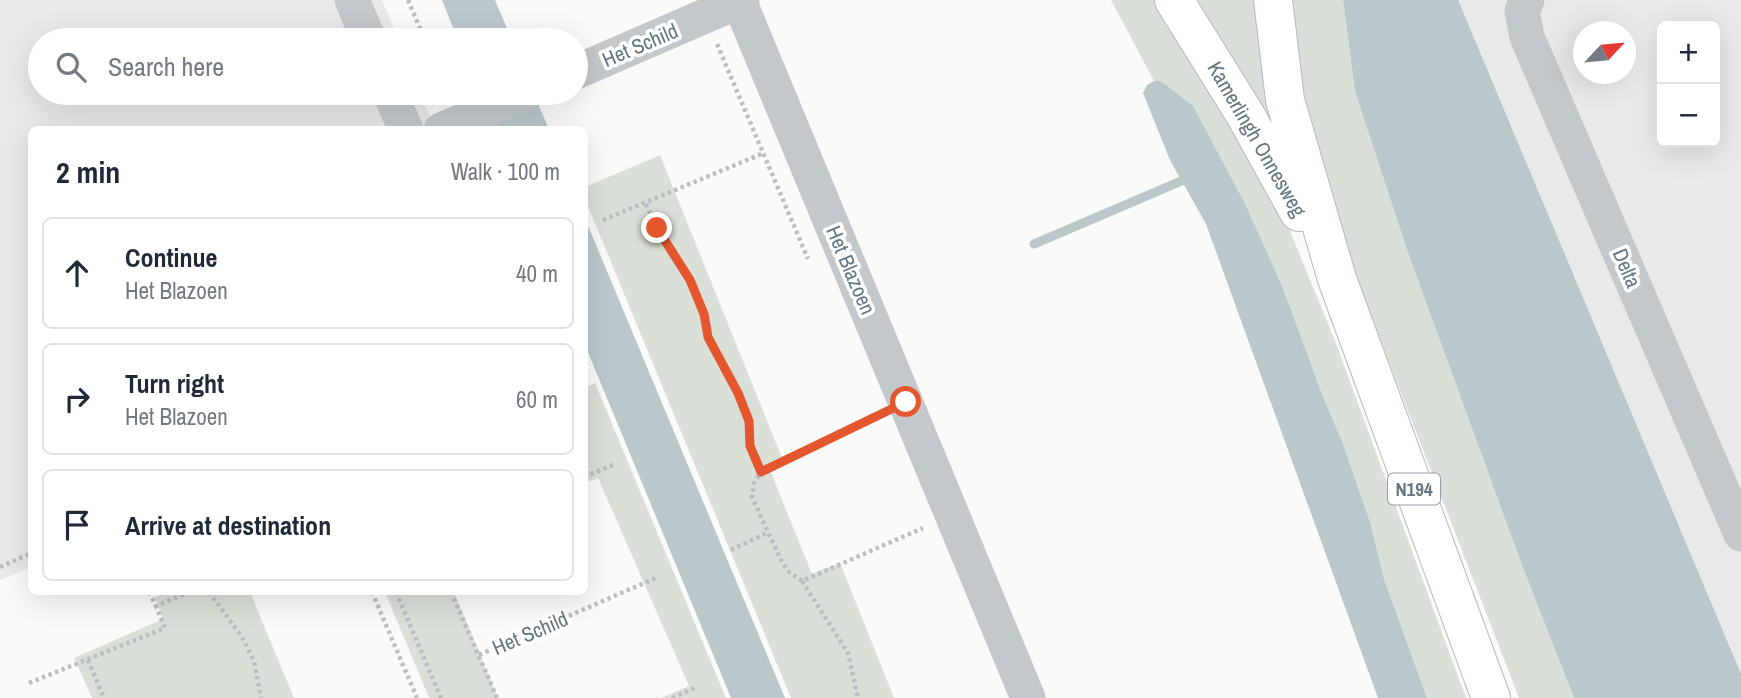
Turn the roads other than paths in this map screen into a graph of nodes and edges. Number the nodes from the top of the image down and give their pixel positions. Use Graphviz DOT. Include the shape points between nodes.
graph roads {
  1 [pos="352,0"];
  2 [pos="1174,0"];
  3 [pos="1273,0"];
  4 [pos="1527,0"];
  5 [pos="741,1"];
  6 [pos="364,28"];
  7 [pos="588,67"];
  8 [pos="395,105"];
  9 [pos="499,105"];
  10 [pos="404,126"];
  11 [pos="450,126"];
  12 [pos="1337,279"];
  13 [pos="1741,534"];
  14 [pos="1028,698"];
  15 [pos="1491,698"];
  1 -- 6 [label="street"];
  2 -- 12 [label="main road, Kamerlingh Onnesweg / N194" via="1246,116"];
  3 -- 12 [label="main road, Kamerlingh Onnesweg / N194" via="1285,100"];
  4 -- 13 [label="street, Delta" via="1522,11 1527,37"];
  5 -- 7 [label="street, Het Schild"];
  5 -- 14 [label="street, Het Blazoen" via="906,402 937,522"];
  8 -- 10 [label="street"];
  9 -- 11 [label="street"];
  12 -- 15 [label="main road, Kamerlingh Onnesweg / N194"];
}
